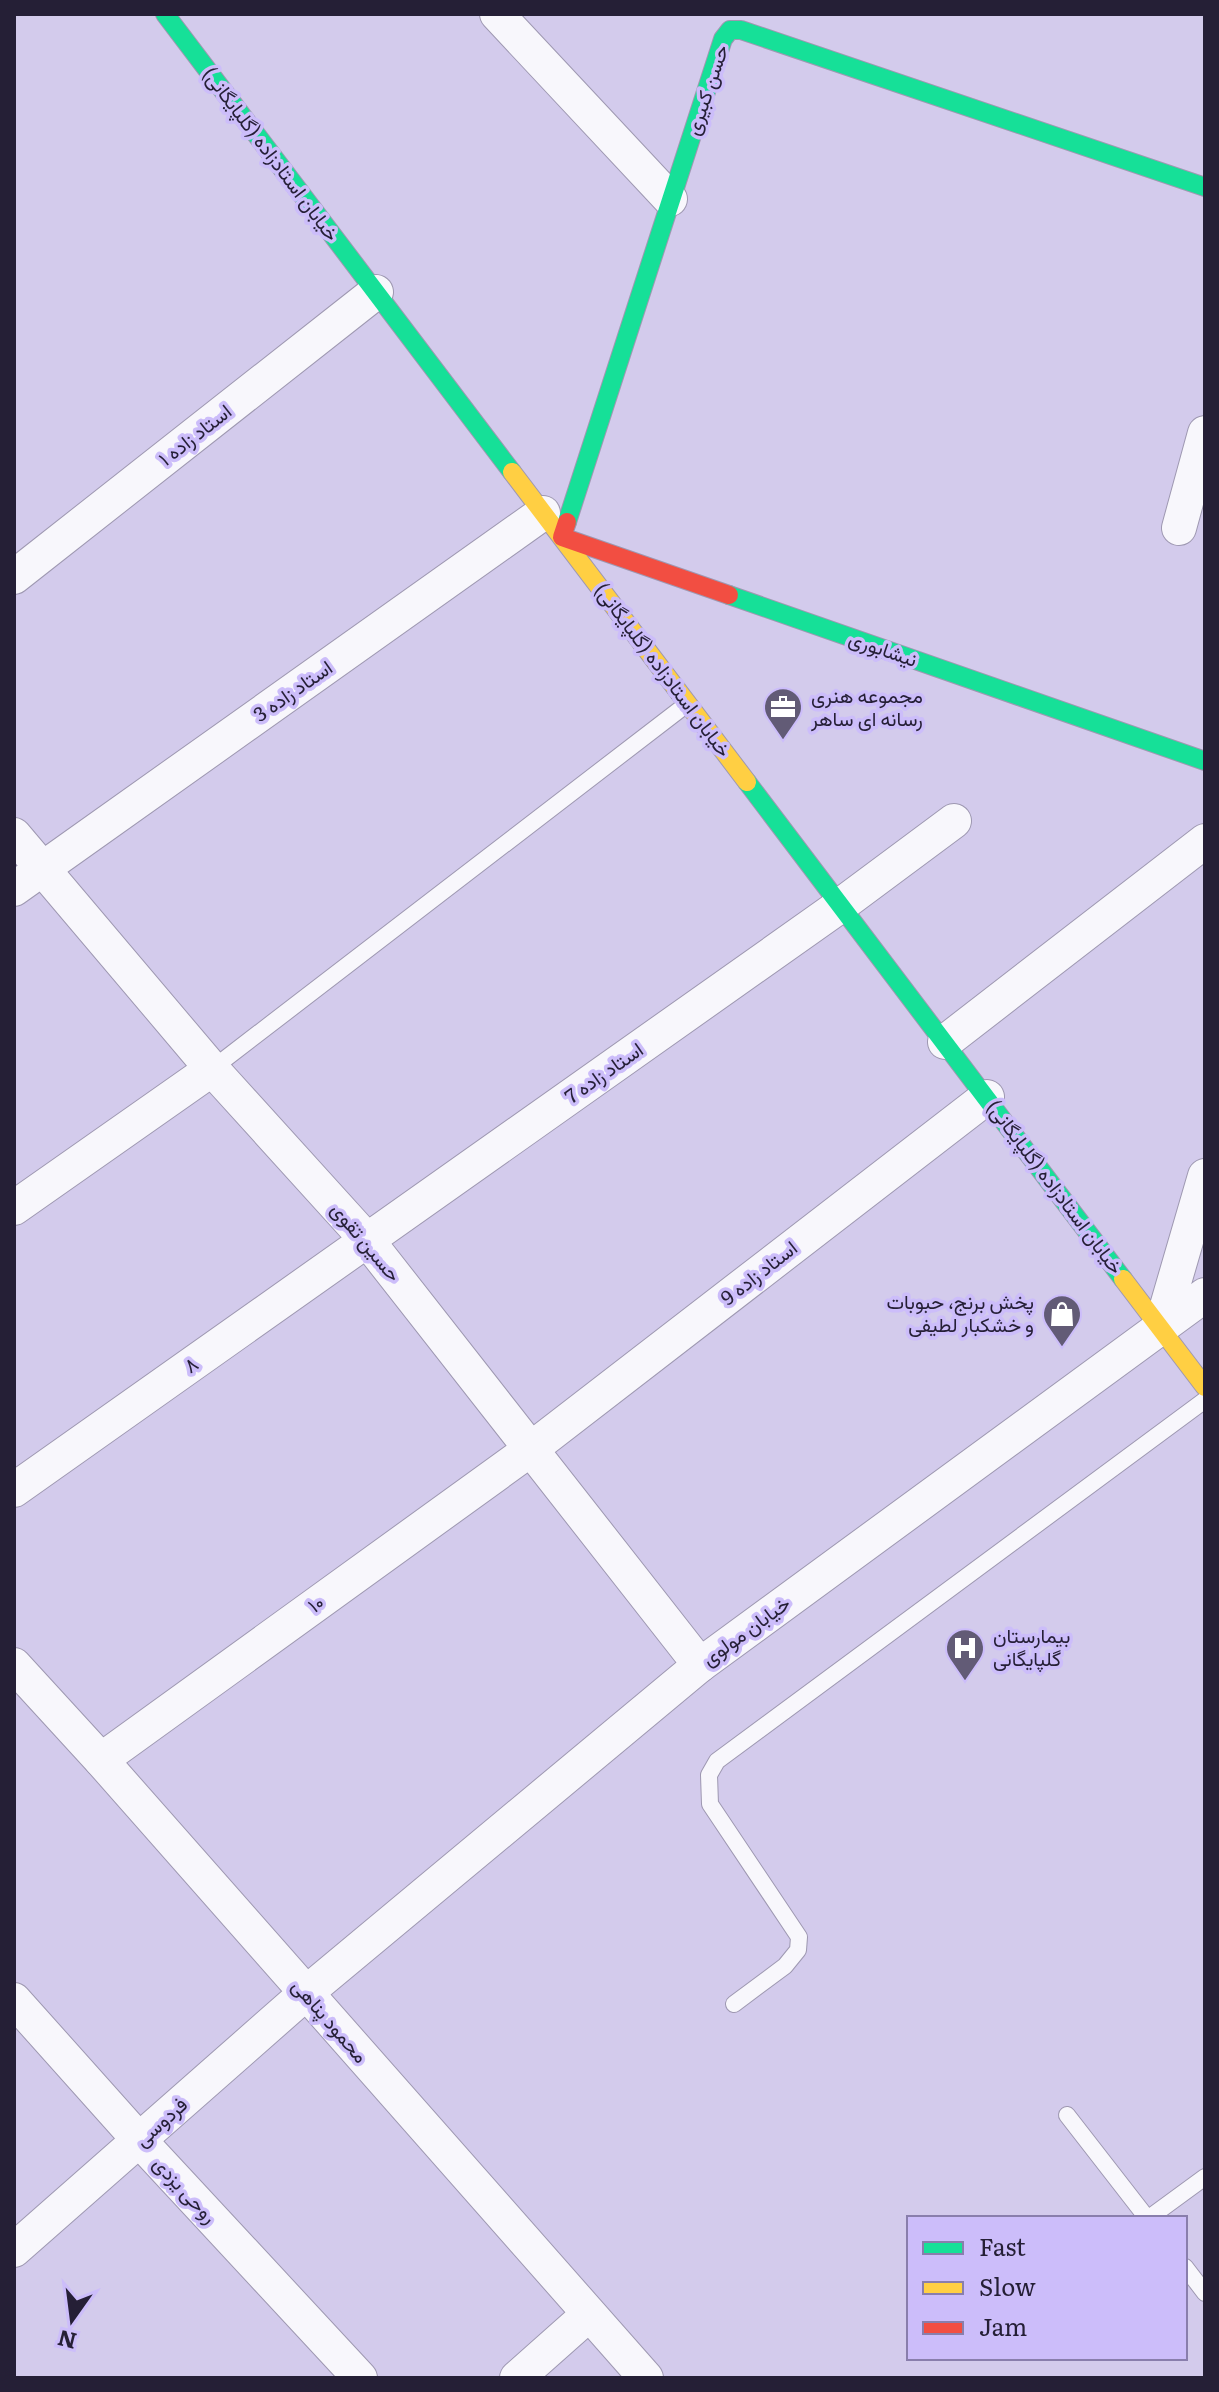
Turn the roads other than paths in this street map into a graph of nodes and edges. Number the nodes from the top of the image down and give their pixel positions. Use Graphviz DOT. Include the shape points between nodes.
graph roads {
  1 [pos="165,14"];
  2 [pos="497,14"];
  3 [pos="1205,187"];
  4 [pos="670,199"];
  5 [pos="376,292"];
  6 [pos="1205,433"];
  7 [pos="1200,471"];
  8 [pos="552,525"];
  9 [pos="1179,528"];
  10 [pos="14,577"];
  11 [pos="688,703"];
  12 [pos="1205,761"];
  13 [pos="954,821"];
  14 [pos="14,835"];
  15 [pos="1205,841"];
  16 [pos="42,869"];
  17 [pos="14,889"];
  18 [pos="841,905"];
  19 [pos="945,1042"];
  20 [pos="212,1069"];
  21 [pos="987,1097"];
  22 [pos="1205,1176"];
  23 [pos="14,1208"];
  24 [pos="367,1240"];
  25 [pos="1205,1295"];
  26 [pos="1161,1327"];
  27 [pos="1205,1387"];
  28 [pos="1205,1400"];
  29 [pos="531,1449"];
  30 [pos="14,1490"];
  31 [pos="14,1665"];
  32 [pos="700,1665"];
  33 [pos="101,1760"];
  34 [pos="306,1993"];
  35 [pos="14,2000"];
  36 [pos="734,2004"];
  37 [pos="1067,2115"];
  38 [pos="140,2141"];
  39 [pos="1205,2177"];
  40 [pos="1146,2216"];
  41 [pos="1151,2216"];
  42 [pos="14,2250"];
  43 [pos="1187,2270"];
  44 [pos="1205,2293"];
  45 [pos="588,2315"];
  46 [pos="360,2378"];
  47 [pos="517,2378"];
  48 [pos="646,2378"];
  1 -- 5 [label="street, خیابان استادزاده (گلپایگانی)"];
  2 -- 4 [label="street"];
  3 -- 4 [label="street, حسن کبیری" via="730,30"];
  4 -- 8 [label="street, حسن کبیری"];
  5 -- 8 [label="street, خیابان استادزاده (گلپایگانی)"];
  5 -- 10 [label="street, استاد زاده ۱"];
  6 -- 7 [label="street"];
  7 -- 9 [label="street"];
  8 -- 11 [label="street, خیابان استادزاده (گلپایگانی)"];
  8 -- 12 [label="street, نیشابوری"];
  8 -- 16 [label="street, استاد زاده 3"];
  11 -- 18 [label="street, خیابان استادزاده (گلپایگانی)"];
  11 -- 20 [label="lane"];
  13 -- 18 [label="street, استاد زاده 7"];
  14 -- 16 [label="street, حسین تقوی"];
  15 -- 19 [label="street"];
  16 -- 17 [label="street, استاد زاده 3"];
  16 -- 20 [label="street, حسین تقوی"];
  18 -- 19 [label="street, خیابان استادزاده (گلپایگانی)"];
  18 -- 24 [label="street, استاد زاده 7"];
  19 -- 21 [label="street, خیابان استادزاده (گلپایگانی)"];
  20 -- 23 [label="street"];
  20 -- 24 [label="street, حسین تقوی"];
  21 -- 26 [label="street, خیابان استادزاده (گلپایگانی)"];
  21 -- 29 [label="street, استاد زاده 9"];
  22 -- 26 [label="street"];
  24 -- 29 [label="street, حسین تقوی"];
  24 -- 30 [label="street, ۸"];
  25 -- 26 [label="street, خیابان مولوی"];
  26 -- 27 [label="street, خیابان استادزاده (گلپایگانی)"];
  26 -- 32 [label="street, خیابان مولوی"];
  28 -- 36 [label="lane" via="717,1761 709,1775 710,1804 799,1937 798,1950 785,1966"];
  29 -- 32 [label="street, حسین تقوی"];
  29 -- 33 [label="street, ۱۰"];
  31 -- 33 [label="street, محمود پناهی"];
  32 -- 34 [label="street, خیابان مولوی"];
  33 -- 34 [label="street, محمود پناهی"];
  34 -- 38 [label="street, فردوسی"];
  34 -- 45 [label="street, محمود پناهی"];
  35 -- 38 [label="street, روحی یزدی"];
  37 -- 40 [label="lane"];
  38 -- 42 [label="street, فردوسی"];
  38 -- 46 [label="street, روحی یزدی"];
  39 -- 41 [label="lane"];
  43 -- 44 [label="lane"];
  45 -- 47 [label="street"];
  45 -- 48 [label="street, محمود پناهی"];
}
